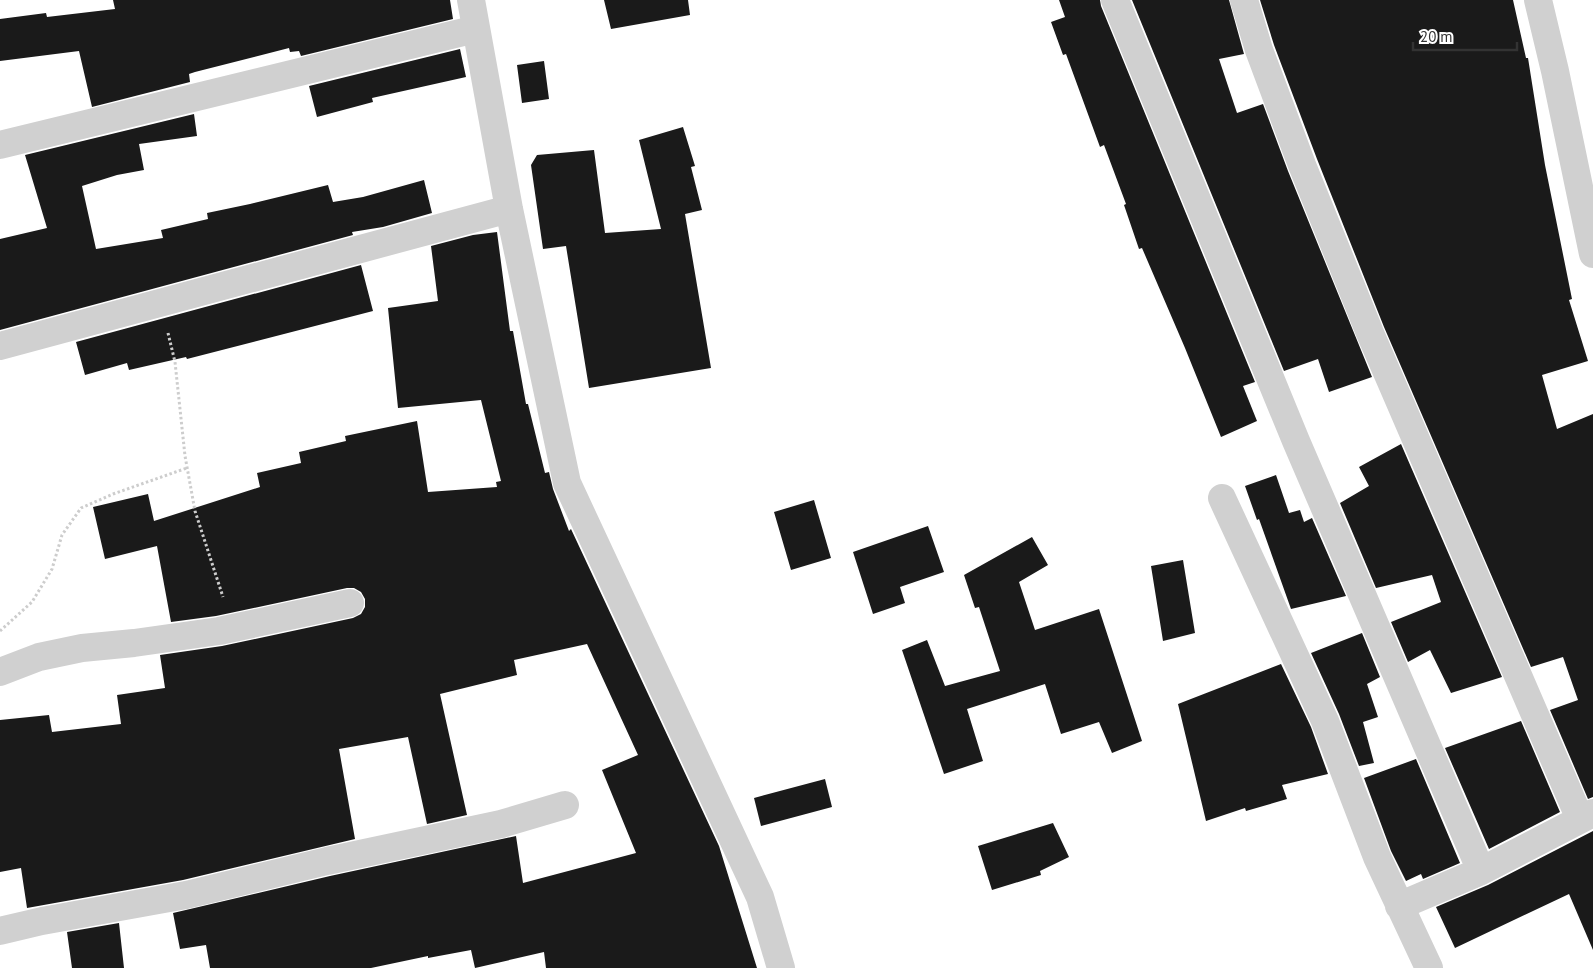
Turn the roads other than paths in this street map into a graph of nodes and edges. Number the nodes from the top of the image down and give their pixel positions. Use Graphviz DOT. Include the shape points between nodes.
graph roads {
  1 [pos="471,0"];
  2 [pos="1115,0"];
  3 [pos="1244,0"];
  4 [pos="1538,0"];
  5 [pos="476,29"];
  6 [pos="0,145"];
  7 [pos="509,209"];
  8 [pos="1593,254"];
  9 [pos="0,346"];
  10 [pos="1222,498"];
  11 [pos="350,603"];
  12 [pos="0,672"];
  13 [pos="565,805"];
  14 [pos="1586,816"];
  15 [pos="1481,871"];
  16 [pos="1399,906"];
  17 [pos="0,931"];
  18 [pos="781,968"];
  19 [pos="1430,968"];
  1 -- 5 [label="street"];
  2 -- 15 [label="street" via="1296,441"];
  3 -- 14 [label="street" via="1292,138 1370,333"];
  4 -- 8 [label="street"];
  5 -- 6 [label="street"];
  5 -- 7 [label="street"];
  7 -- 9 [label="street"];
  7 -- 18 [label="street" via="567,483 760,896"];
  10 -- 16 [label="street" via="1325,721 1377,858"];
  11 -- 12 [label="street" via="233,628 82,648 39,657"];
  13 -- 17 [label="street" via="501,824 186,895"];
  14 -- 15 [label="street"];
  15 -- 16 [label="street"];
  16 -- 19 [label="street"];
}
